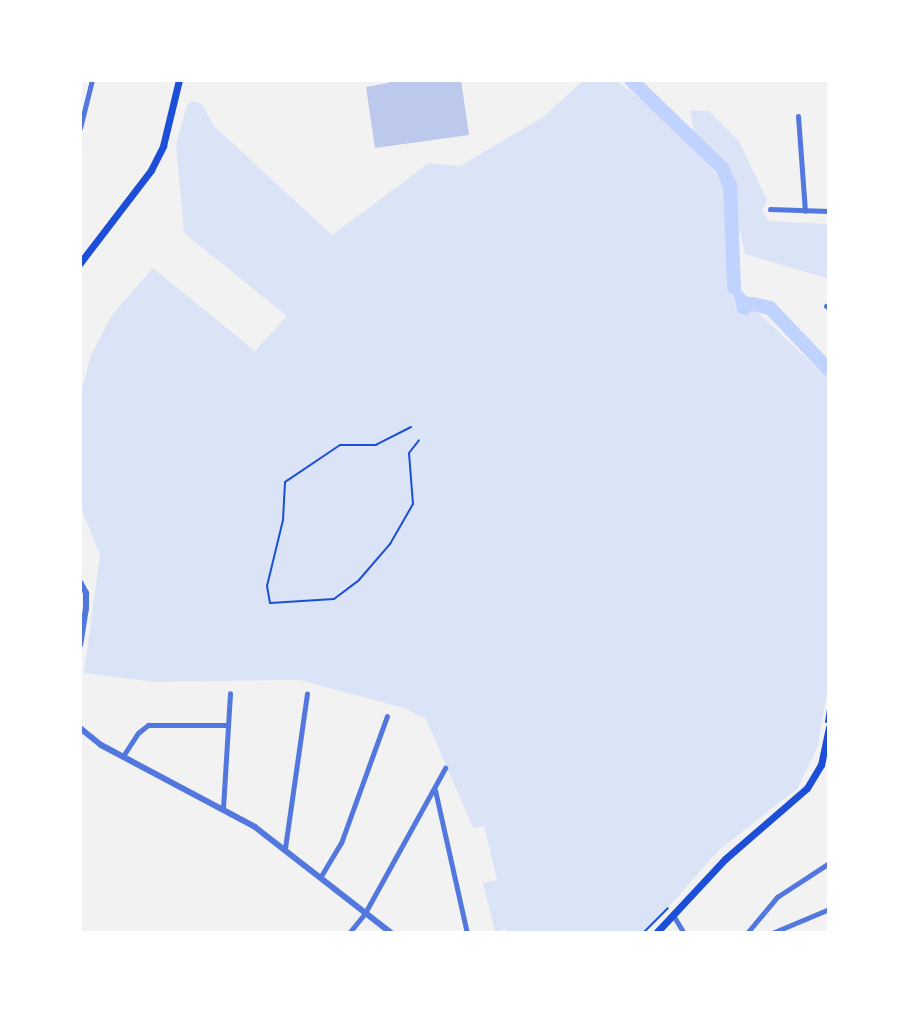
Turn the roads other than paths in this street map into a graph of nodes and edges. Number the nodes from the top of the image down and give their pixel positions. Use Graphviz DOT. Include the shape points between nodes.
graph roads {
  1 [pos="92,80"];
  2 [pos="179,80"];
  3 [pos="798,116"];
  4 [pos="80,128"];
  5 [pos="770,209"];
  6 [pos="805,211"];
  7 [pos="829,211"];
  8 [pos="80,263"];
  9 [pos="80,582"];
  10 [pos="80,645"];
  11 [pos="230,693"];
  12 [pos="307,694"];
  13 [pos="387,716"];
  14 [pos="227,725"];
  15 [pos="827,727"];
  16 [pos="80,728"];
  17 [pos="123,756"];
  18 [pos="445,768"];
  19 [pos="435,790"];
  20 [pos="223,808"];
  21 [pos="285,848"];
  22 [pos="829,863"];
  23 [pos="321,876"];
  24 [pos="829,909"];
  25 [pos="365,913"];
  26 [pos="673,915"];
  27 [pos="349,933"];
  28 [pos="391,933"];
  29 [pos="467,933"];
  30 [pos="656,933"];
  31 [pos="684,933"];
  32 [pos="747,933"];
  33 [pos="772,933"];
  1 -- 4 [label="street"];
  2 -- 8 [label="main road" via="163,146 151,170"];
  3 -- 6 [label="street"];
  5 -- 6 [label="street"];
  6 -- 7 [label="street"];
  9 -- 10 [label="street" via="86,608"];
  11 -- 14 [label="street"];
  12 -- 21 [label="street"];
  13 -- 23 [label="street" via="341,843"];
  14 -- 17 [label="street" via="148,725"];
  14 -- 20 [label="street"];
  15 -- 26 [label="main road" via="821,765 807,788 732,852"];
  16 -- 17 [label="street"];
  17 -- 20 [label="street"];
  18 -- 19 [label="street"];
  19 -- 25 [label="street"];
  19 -- 29 [label="street"];
  20 -- 21 [label="street"];
  21 -- 23 [label="street"];
  22 -- 32 [label="street" via="772,902"];
  23 -- 25 [label="street"];
  24 -- 33 [label="street"];
  25 -- 27 [label="street"];
  25 -- 28 [label="street"];
  26 -- 30 [label="main road"];
  26 -- 31 [label="street"];
}
